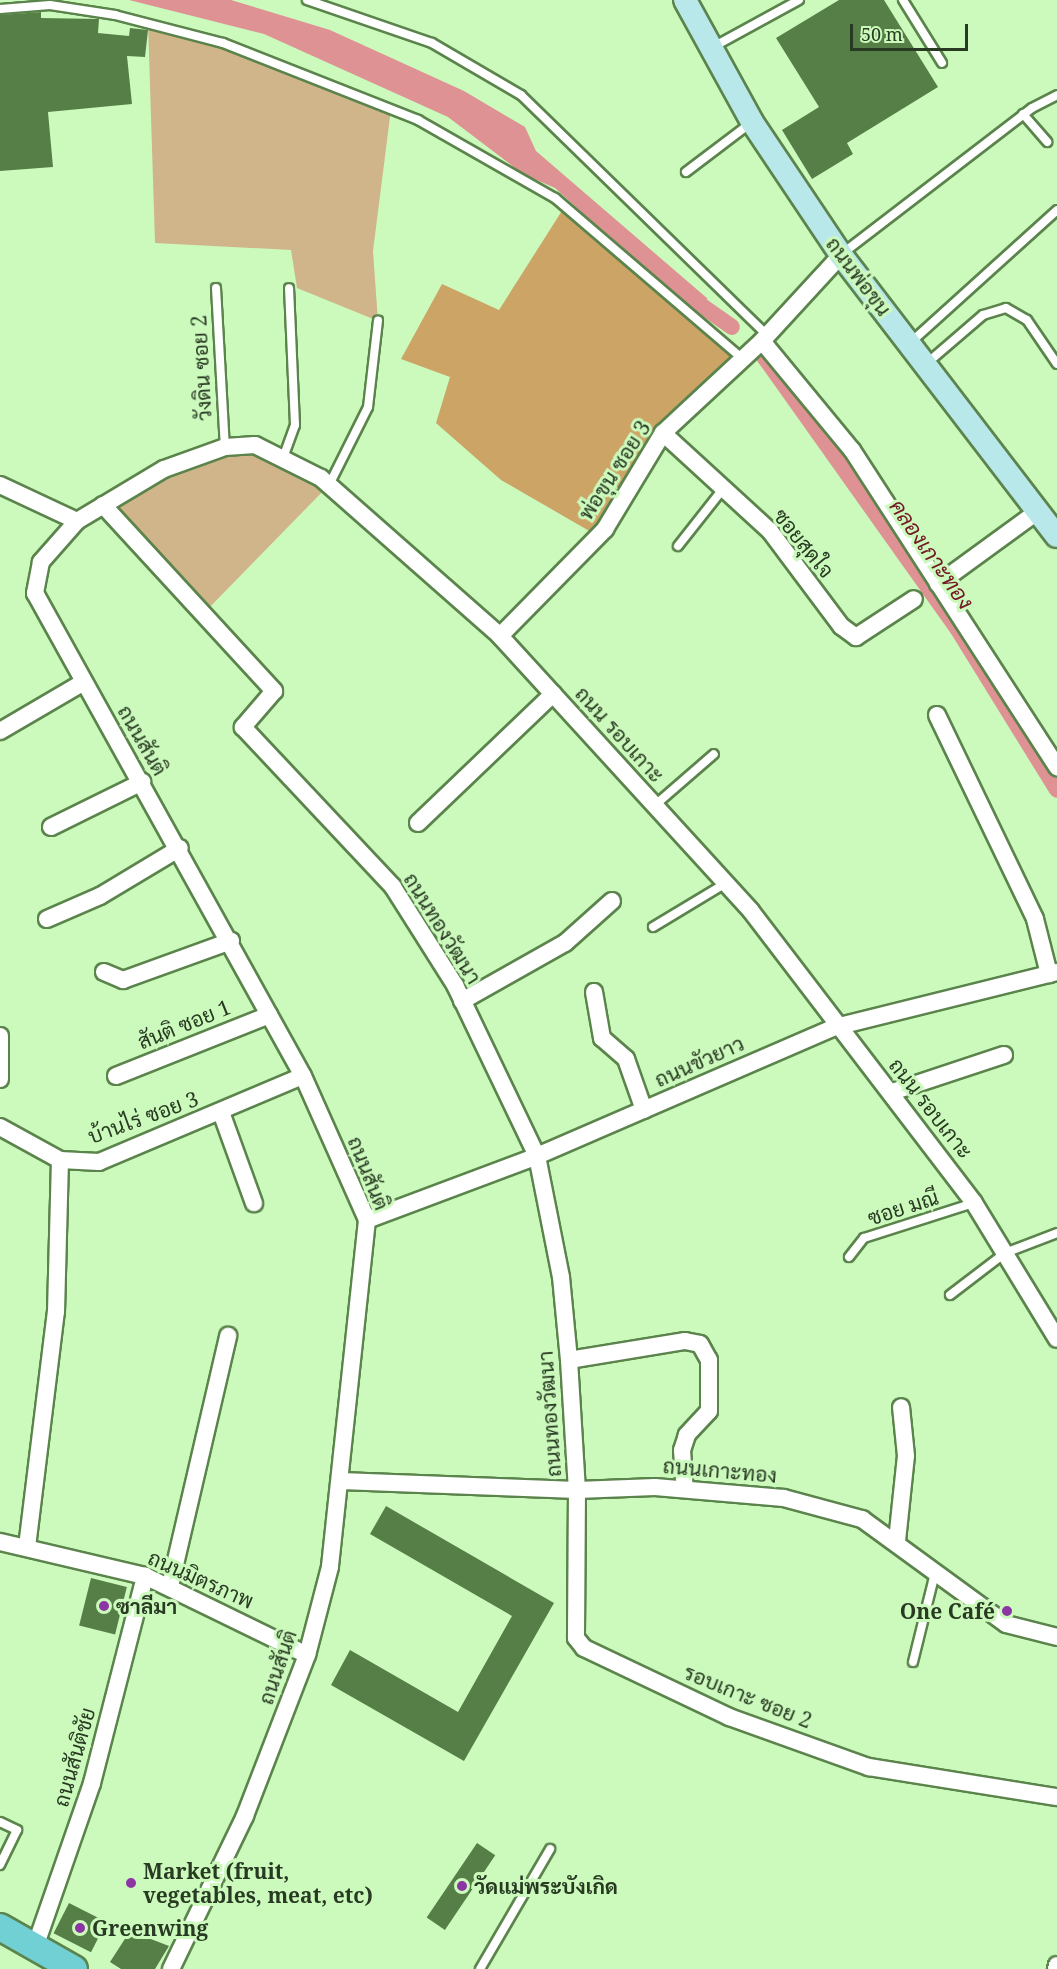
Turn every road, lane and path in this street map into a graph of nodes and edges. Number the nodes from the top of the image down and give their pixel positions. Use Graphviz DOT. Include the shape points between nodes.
graph roads {
  1 [pos="308,0"];
  2 [pos="685,0"];
  3 [pos="800,0"];
  4 [pos="903,0"];
  5 [pos="0,9"];
  6 [pos="710,49"];
  7 [pos="942,63"];
  8 [pos="1057,95"];
  9 [pos="1023,114"];
  10 [pos="752,122"];
  11 [pos="1047,141"];
  12 [pos="686,172"];
  13 [pos="1057,210"];
  14 [pos="841,255"];
  15 [pos="216,288"];
  16 [pos="289,288"];
  17 [pos="378,321"];
  18 [pos="764,338"];
  19 [pos="910,343"];
  20 [pos="743,359"];
  21 [pos="926,364"];
  22 [pos="1057,364"];
  23 [pos="663,433"];
  24 [pos="225,447"];
  25 [pos="283,458"];
  26 [pos="0,485"];
  27 [pos="329,485"];
  28 [pos="723,489"];
  29 [pos="103,505"];
  30 [pos="1038,511"];
  31 [pos="77,521"];
  32 [pos="1057,536"];
  33 [pos="678,546"];
  34 [pos="938,584"];
  35 [pos="914,599"];
  36 [pos="500,636"];
  37 [pos="84,682"];
  38 [pos="554,694"];
  39 [pos="937,715"];
  40 [pos="0,731"];
  41 [pos="714,754"];
  42 [pos="1057,766"];
  43 [pos="142,782"];
  44 [pos="654,806"];
  45 [pos="418,823"];
  46 [pos="51,827"];
  47 [pos="180,848"];
  48 [pos="726,883"];
  49 [pos="612,901"];
  50 [pos="47,920"];
  51 [pos="653,927"];
  52 [pos="231,940"];
  53 [pos="104,972"];
  54 [pos="1053,973"];
  55 [pos="594,992"];
  56 [pos="462,1001"];
  57 [pos="269,1015"];
  58 [pos="835,1027"];
  59 [pos="0,1036"];
  60 [pos="1004,1055"];
  61 [pos="116,1076"];
  62 [pos="303,1076"];
  63 [pos="0,1079"];
  64 [pos="892,1092"];
  65 [pos="644,1110"];
  66 [pos="221,1112"];
  67 [pos="0,1127"];
  68 [pos="537,1156"];
  69 [pos="60,1160"];
  70 [pos="254,1203"];
  71 [pos="974,1203"];
  72 [pos="367,1220"];
  73 [pos="1057,1233"];
  74 [pos="1005,1253"];
  75 [pos="849,1257"];
  76 [pos="950,1295"];
  77 [pos="228,1336"];
  78 [pos="1057,1339"];
  79 [pos="569,1360"];
  80 [pos="901,1407"];
  81 [pos="341,1481"];
  82 [pos="577,1490"];
  83 [pos="685,1490"];
  84 [pos="897,1541"];
  85 [pos="0,1542"];
  86 [pos="27,1547"];
  87 [pos="935,1573"];
  88 [pos="145,1576"];
  89 [pos="170,1586"];
  90 [pos="1057,1637"];
  91 [pos="307,1655"];
  92 [pos="913,1662"];
  93 [pos="1057,1797"];
  94 [pos="0,1822"];
  95 [pos="550,1849"];
  96 [pos="0,1865"];
  97 [pos="0,1927"];
  98 [pos="35,1947"];
  99 [pos="1057,1965"];
  100 [pos="74,1969"];
  101 [pos="171,1969"];
  102 [pos="480,1969"];
  103 [pos="1056,1969"];
  1 -- 18 [label="lane" via="432,43 521,95"];
  2 -- 6 [label="main road, ถนนพ่อขุน"];
  3 -- 6 [label="lane"];
  4 -- 7 [label="lane"];
  5 -- 20 [label="lane" via="50,5 105,13 223,42 418,120 555,198"];
  6 -- 10 [label="main road, ถนนพ่อขุน"];
  8 -- 9 [label="lane"];
  9 -- 11 [label="lane"];
  9 -- 14 [label="lane"];
  10 -- 12 [label="lane"];
  10 -- 14 [label="main road, ถนนพ่อขุน"];
  13 -- 19 [label="lane"];
  14 -- 18 [label="street"];
  14 -- 19 [label="main road, ถนนพ่อขุน"];
  15 -- 24 [label="lane, วังดิน ซอย 2"];
  16 -- 25 [label="lane" via="295,425"];
  17 -- 27 [label="lane" via="368,407"];
  18 -- 20 [label="street, พ่อขุน ซอย 3"];
  18 -- 34 [label="street" via="852,450"];
  19 -- 21 [label="main road, ถนนพ่อขุน"];
  20 -- 23 [label="street, พ่อขุน ซอย 3"];
  21 -- 22 [label="lane" via="983,315 1006,308 1027,320"];
  21 -- 30 [label="main road, ถนนพ่อขุน"];
  23 -- 28 [label="street, ซอยสุดใจ"];
  23 -- 36 [label="street, พ่อขุน ซอย 3" via="605,529"];
  24 -- 25 [label="street, ถนน รอบเกาะ" via="255,445"];
  24 -- 29 [label="street, ถนน รอบเกาะ" via="164,469"];
  25 -- 27 [label="street, ถนน รอบเกาะ"];
  26 -- 31 [label="street"];
  27 -- 36 [label="street, ถนน รอบเกาะ"];
  28 -- 33 [label="lane"];
  28 -- 35 [label="street, ซอยสุดใจ" via="770,531 841,626 856,637"];
  29 -- 31 [label="street, ถนน รอบเกาะ"];
  29 -- 56 [label="street, ถนนทองวัฒนา" via="274,691 243,727 393,887"];
  30 -- 32 [label="main road, ถนนพ่อขุน"];
  30 -- 34 [label="street"];
  31 -- 37 [label="street, ถนนสันติ" via="41,562 36,593"];
  34 -- 42 [label="street"];
  36 -- 38 [label="street, ถนน รอบเกาะ"];
  37 -- 40 [label="street"];
  37 -- 43 [label="street, ถนนสันติ"];
  38 -- 44 [label="street, ถนน รอบเกาะ"];
  38 -- 45 [label="street"];
  39 -- 54 [label="street" via="1035,919"];
  41 -- 44 [label="lane"];
  43 -- 46 [label="street"];
  43 -- 47 [label="street, ถนนสันติ"];
  44 -- 48 [label="street, ถนน รอบเกาะ"];
  47 -- 50 [label="street" via="100,896"];
  47 -- 52 [label="street, ถนนสันติ"];
  48 -- 51 [label="lane"];
  48 -- 58 [label="street, ถนน รอบเกาะ"];
  49 -- 56 [label="street" via="565,943"];
  52 -- 53 [label="street" via="123,980"];
  52 -- 57 [label="street, ถนนสันติ"];
  54 -- 58 [label="street, ถนนขัวยาว"];
  55 -- 65 [label="street" via="602,1038 626,1059"];
  56 -- 68 [label="street, ถนนทองวัฒนา"];
  57 -- 61 [label="street, สันติ ซอย 1"];
  57 -- 62 [label="street, ถนนสันติ"];
  58 -- 64 [label="street, ถนน รอบเกาะ"];
  58 -- 65 [label="street, ถนนขัวยาว"];
  59 -- 63 [label="street"];
  60 -- 64 [label="street"];
  62 -- 66 [label="street, บ้านไร่ ซอย 3"];
  62 -- 72 [label="street, ถนนสันติ"];
  64 -- 71 [label="street, ถนน รอบเกาะ"];
  65 -- 68 [label="street, ถนนขัวยาว"];
  66 -- 69 [label="street, บ้านไร่ ซอย 3" via="99,1162"];
  66 -- 70 [label="street"];
  67 -- 69 [label="street, บ้านไร่ ซอย 3"];
  68 -- 72 [label="street, ถนนขัวยาว"];
  68 -- 79 [label="street, ถนนทองวัฒนา" via="561,1278"];
  69 -- 86 [label="street" via="56,1312"];
  71 -- 74 [label="street, ถนน รอบเกาะ"];
  71 -- 75 [label="lane, ซอย มณี" via="864,1239"];
  72 -- 81 [label="street, ถนนสันติ"];
  73 -- 74 [label="lane"];
  74 -- 76 [label="lane"];
  74 -- 78 [label="street, ถนน รอบเกาะ"];
  77 -- 89 [label="street"];
  79 -- 82 [label="street, ถนนทองวัฒนา"];
  79 -- 83 [label="street" via="686,1341 700,1344 709,1360 710,1405 682,1450"];
  80 -- 84 [label="street" via="906,1456"];
  81 -- 82 [label="street, ถนนเกาะทอง"];
  81 -- 91 [label="street, ถนนสันติ" via="330,1567"];
  82 -- 83 [label="street, ถนนเกาะทอง"];
  82 -- 93 [label="street, รอบเกาะ ซอย 2" via="576,1638 584,1648 729,1717 869,1767"];
  83 -- 84 [label="street, ถนนเกาะทอง" via="784,1498 862,1519"];
  84 -- 87 [label="street, ถนนเกาะทอง"];
  85 -- 86 [label="street, ถนนมิตรภาพ"];
  86 -- 88 [label="street, ถนนมิตรภาพ"];
  87 -- 90 [label="street, ถนนเกาะทอง" via="1006,1624"];
  87 -- 92 [label="lane"];
  88 -- 89 [label="street, ถนนมิตรภาพ"];
  88 -- 98 [label="street, ถนนสันติชัย" via="92,1783"];
  89 -- 91 [label="street, ถนนมิตรภาพ"];
  91 -- 101 [label="street, ถนนสันติ" via="245,1816"];
  94 -- 96 [label="lane" via="17,1830"];
  95 -- 102 [label="lane"];
  97 -- 98 [label="main road"];
  98 -- 100 [label="main road"];
  99 -- 103 [label="street"];
}
